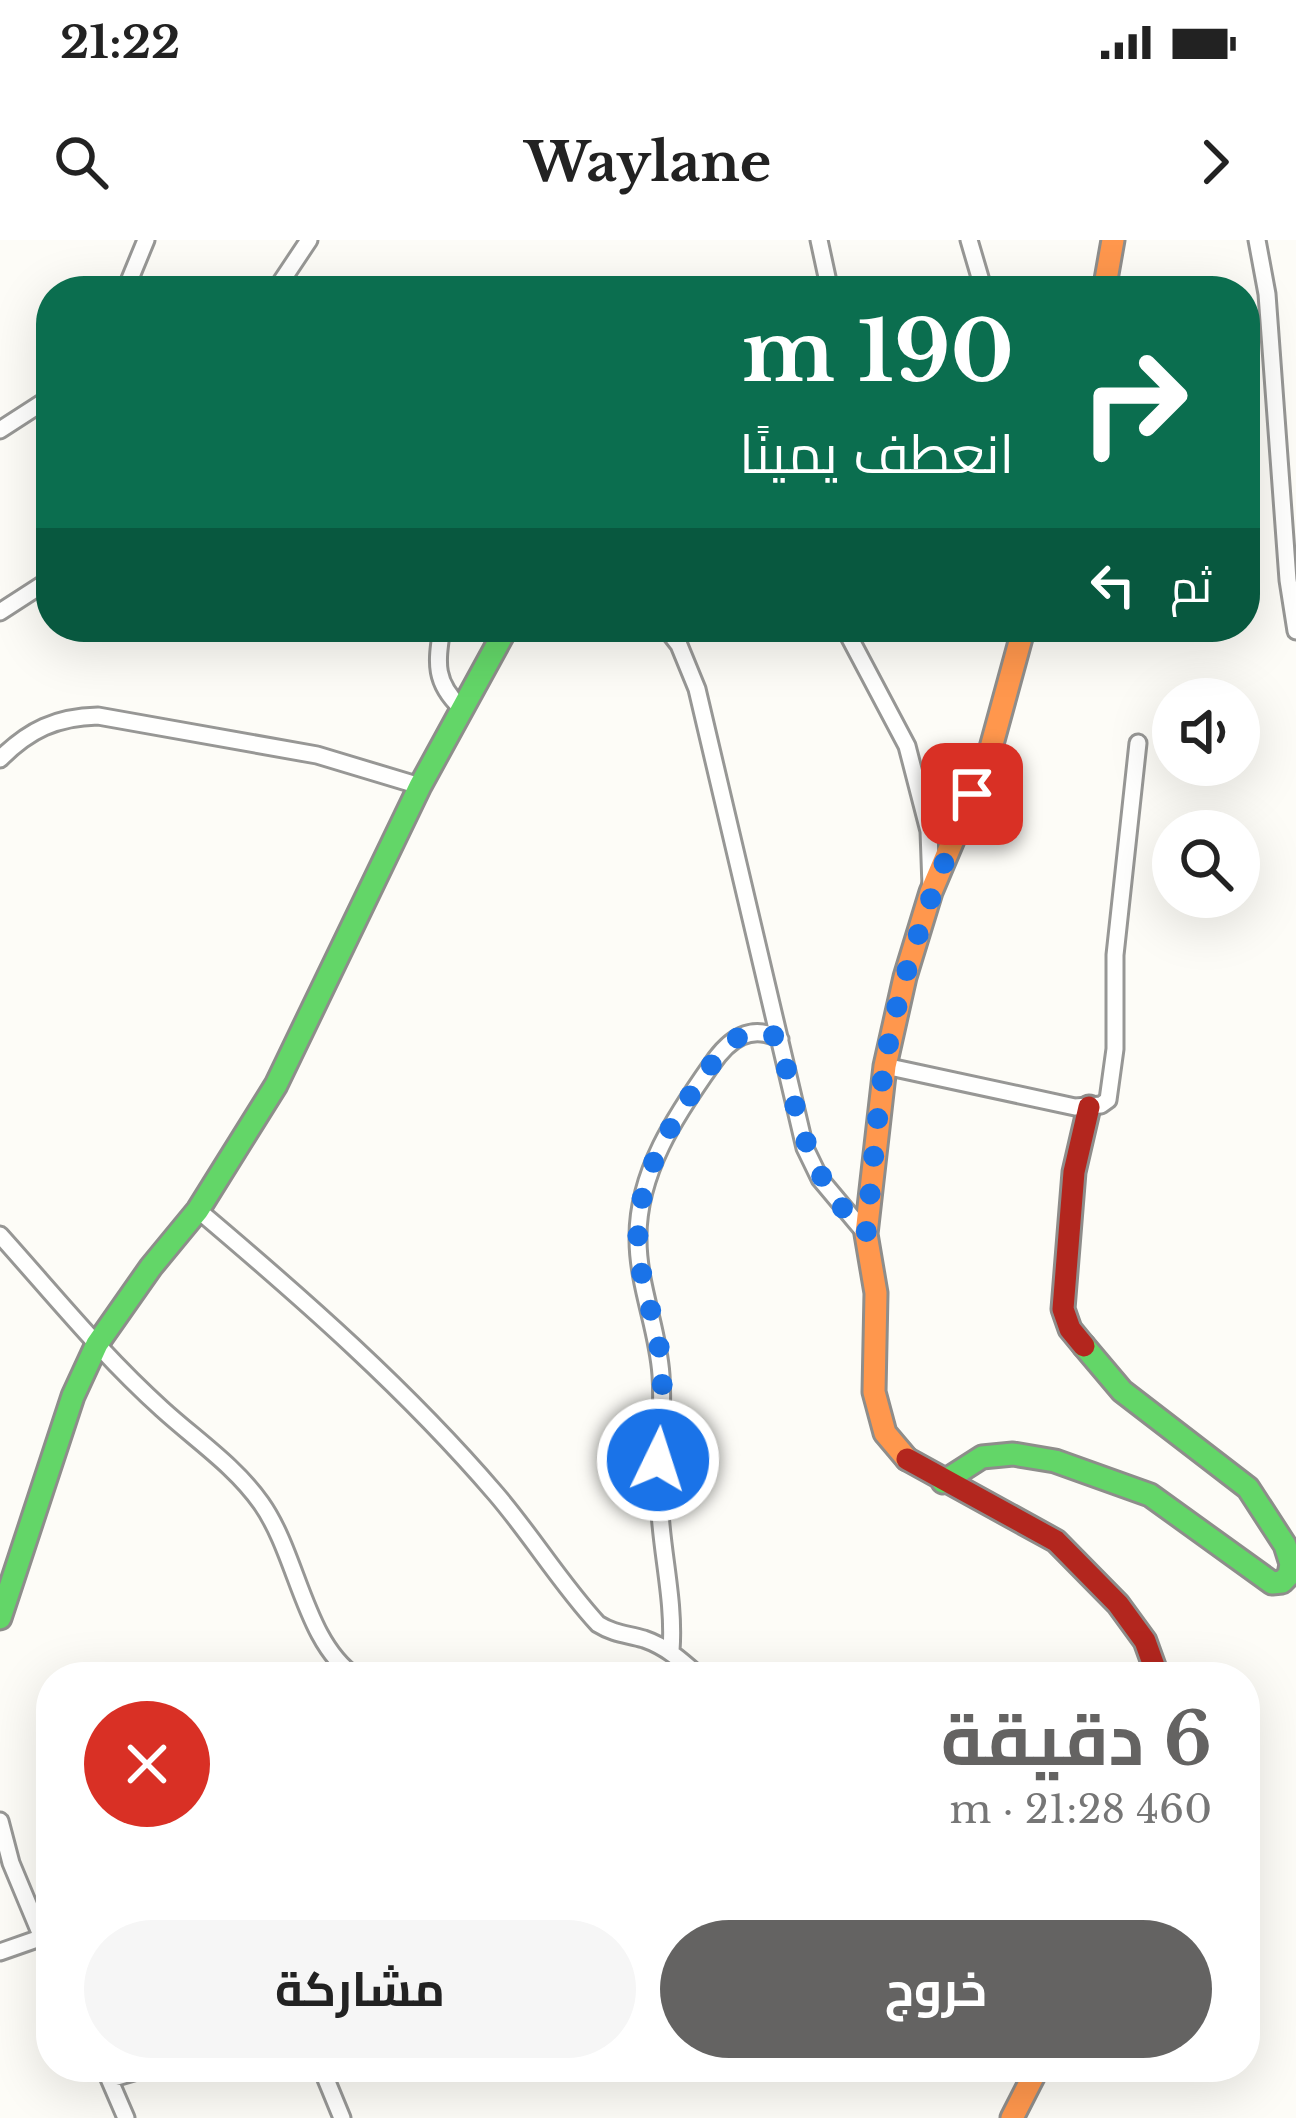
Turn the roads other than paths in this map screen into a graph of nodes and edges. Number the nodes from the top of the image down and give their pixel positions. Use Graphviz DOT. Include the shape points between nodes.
graph roads {
  1 [pos="146,240"];
  2 [pos="309,240"];
  3 [pos="819,240"];
  4 [pos="969,240"];
  5 [pos="1113,240"];
  6 [pos="1257,240"];
  7 [pos="131,276"];
  8 [pos="284,276"];
  9 [pos="827,276"];
  10 [pos="980,276"];
  11 [pos="1107,276"];
  12 [pos="36,407"];
  13 [pos="0,430"];
  14 [pos="36,588"];
  15 [pos="0,611"];
  16 [pos="1296,632"];
  17 [pos="440,642"];
  18 [pos="498,642"];
  19 [pos="677,642"];
  20 [pos="852,642"];
  21 [pos="1020,642"];
  22 [pos="461,708"];
  23 [pos="1138,743"];
  24 [pos="0,759"];
  25 [pos="420,786"];
  26 [pos="931,892"];
  27 [pos="780,1039"];
  28 [pos="885,1066"];
  29 [pos="1088,1107"];
  30 [pos="198,1210"];
  31 [pos="866,1234"];
  32 [pos="0,1235"];
  33 [pos="97,1344"];
  34 [pos="943,1483"];
  35 [pos="0,1618"];
  36 [pos="671,1652"];
  37 [pos="338,1662"];
  38 [pos="683,1662"];
  39 [pos="1153,1662"];
  40 [pos="0,1821"];
  41 [pos="36,1928"];
  42 [pos="36,1939"];
  43 [pos="0,1952"];
  44 [pos="110,2082"];
  45 [pos="327,2082"];
  46 [pos="1031,2082"];
  47 [pos="126,2118"];
  48 [pos="342,2118"];
  49 [pos="1012,2118"];
  1 -- 7 [label="street"];
  2 -- 8 [label="street"];
  3 -- 9 [label="street"];
  4 -- 10 [label="street"];
  5 -- 11 [label="street"];
  6 -- 16 [label="street"];
  12 -- 13 [label="street"];
  14 -- 15 [label="street"];
  17 -- 22 [label="street" via="444,692"];
  18 -- 22 [label="street"];
  19 -- 27 [label="street" via="698,689"];
  20 -- 26 [label="street" via="908,746 929,831"];
  21 -- 26 [label="street" via="988,755"];
  22 -- 25 [label="street"];
  23 -- 29 [label="street" via="1115,955 1112,1089 1108,1100"];
  24 -- 25 [label="street" via="24,735 67,717 98,716 317,755"];
  25 -- 30 [label="street" via="276,1085"];
  26 -- 28 [label="street"];
  27 -- 31 [label="street" via="805,1148"];
  27 -- 36 [label="street" via="752,1031 719,1053 666,1132 640,1212 662,1376 659,1501"];
  28 -- 29 [label="street"];
  28 -- 31 [label="street"];
  29 -- 34 [label="street" via="1074,1172 1063,1309 1070,1329 1122,1391 1248,1488 1285,1545 1289,1576 1273,1582 1150,1495 1055,1461 982,1457"];
  30 -- 33 [label="street"];
  30 -- 36 [label="street" via="434,1426 598,1624"];
  31 -- 34 [label="street" via="876,1293 874,1392 885,1433"];
  32 -- 33 [label="street"];
  33 -- 35 [label="street"];
  33 -- 37 [label="street" via="257,1498 280,1531"];
  34 -- 39 [label="street" via="1056,1541 1118,1604"];
  36 -- 38 [label="street"];
  40 -- 41 [label="street"];
  42 -- 43 [label="street"];
  44 -- 47 [label="street"];
  45 -- 48 [label="street"];
  46 -- 49 [label="street"];
}
